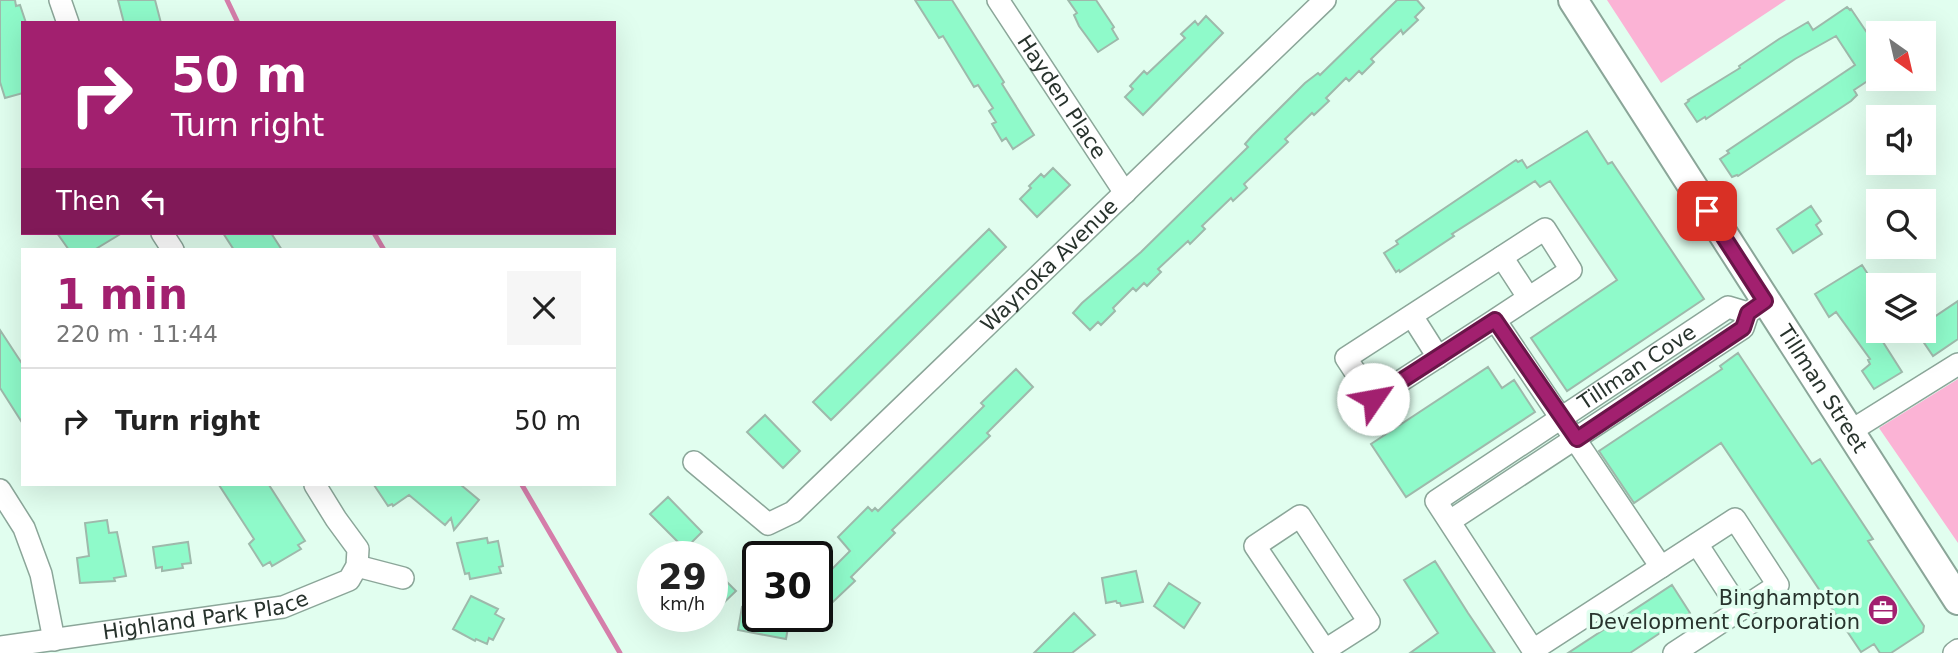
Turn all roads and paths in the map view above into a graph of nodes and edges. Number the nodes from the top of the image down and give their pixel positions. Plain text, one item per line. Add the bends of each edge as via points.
1 (60, 0) edge
2 (998, 0) edge
3 (1325, 0) edge
4 (1573, 0) edge
5 (67, 21) edge
6 (1125, 193) junction
7 (1502, 257) junction
8 (1528, 297) junction
9 (1757, 307) junction
10 (1412, 316) junction
11 (1495, 320) junction
12 (1438, 357) junction
13 (1958, 364) edge
14 (1614, 383) junction
15 (1628, 404) junction
16 (1562, 417) junction
17 (1849, 432) junction
18 (1577, 439) junction
19 (694, 462) dead end
20 (316, 486) edge
21 (0, 490) edge
22 (1450, 521) junction
23 (1697, 544) junction
24 (356, 566) junction
25 (1661, 566) junction
26 (403, 578) dead end
27 (1958, 600) edge
28 (1740, 610) junction
29 (54, 640) junction
30 (0, 647) edge
31 (1530, 651) edge
32 (1326, 652) edge
33 (1674, 653) edge

1 - 5 street
2 - 6 street, Hayden Place
3 - 6 street, Waynoka Avenue
4 - 9 main road, Tillman Street
6 - 19 street, Waynoka Avenue via 793,512 768,524
7 - 8 street
7 - 8 street via 1545,229 1571,270
7 - 10 street
8 - 11 street
9 - 14 street, Tillman Cove via 1728,307
9 - 15 street, Tillman Cove via 1743,328
9 - 17 main road, Tillman Street
10 - 12 street
10 - 12 street via 1346,359 1373,399
11 - 12 street
11 - 16 street
13 - 17 street
14 - 15 street
14 - 16 street, Tillman Cove
15 - 18 street, Tillman Cove
16 - 18 street
16 - 22 street, Tillman Cove via 1436,501
17 - 27 main road, Tillman Street
18 - 22 street, Tillman Cove
18 - 25 street
20 - 24 street via 358,549
21 - 29 street via 24,528 41,574
22 - 31 street
23 - 25 street
23 - 28 street
23 - 28 street via 1735,519 1778,585
24 - 26 street
24 - 29 street, Highland Park Place via 349,580 283,607
25 - 31 street
28 - 33 street
29 - 30 street, Highland Park Place
32 - 32 street via 1369,622 1300,516 1255,546

